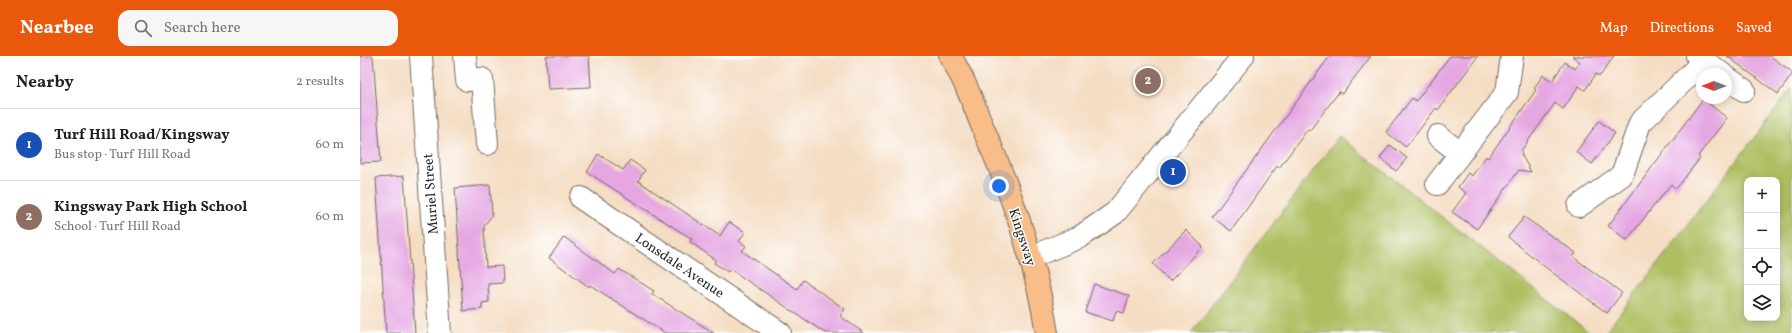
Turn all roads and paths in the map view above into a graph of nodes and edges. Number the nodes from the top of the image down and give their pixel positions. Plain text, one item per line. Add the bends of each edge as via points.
1 (421, 56) edge
2 (465, 56) edge
3 (950, 56) edge
4 (1243, 56) edge
5 (1512, 56) edge
6 (1701, 59) edge
7 (1714, 68) edge
8 (1732, 81) edge
9 (1744, 90) dead end
10 (1438, 136) dead end
11 (487, 144) dead end
12 (1460, 153) junction
13 (1437, 184) dead end
14 (581, 198) dead end
15 (1579, 206) dead end
16 (1031, 256) junction
17 (440, 333) edge
18 (780, 333) edge
19 (1047, 333) edge

1 - 17 street, Muriel Street
2 - 11 street via 467,80 482,78
3 - 16 highway, Kingsway via 960,71 1000,167
4 - 16 street via 1114,213 1080,237
5 - 12 street via 1507,92
6 - 7 street
6 - 15 street via 1640,123 1622,175
8 - 9 street
10 - 12 street
12 - 13 street
14 - 18 street, Lonsdale Avenue
16 - 19 highway, Kingsway

